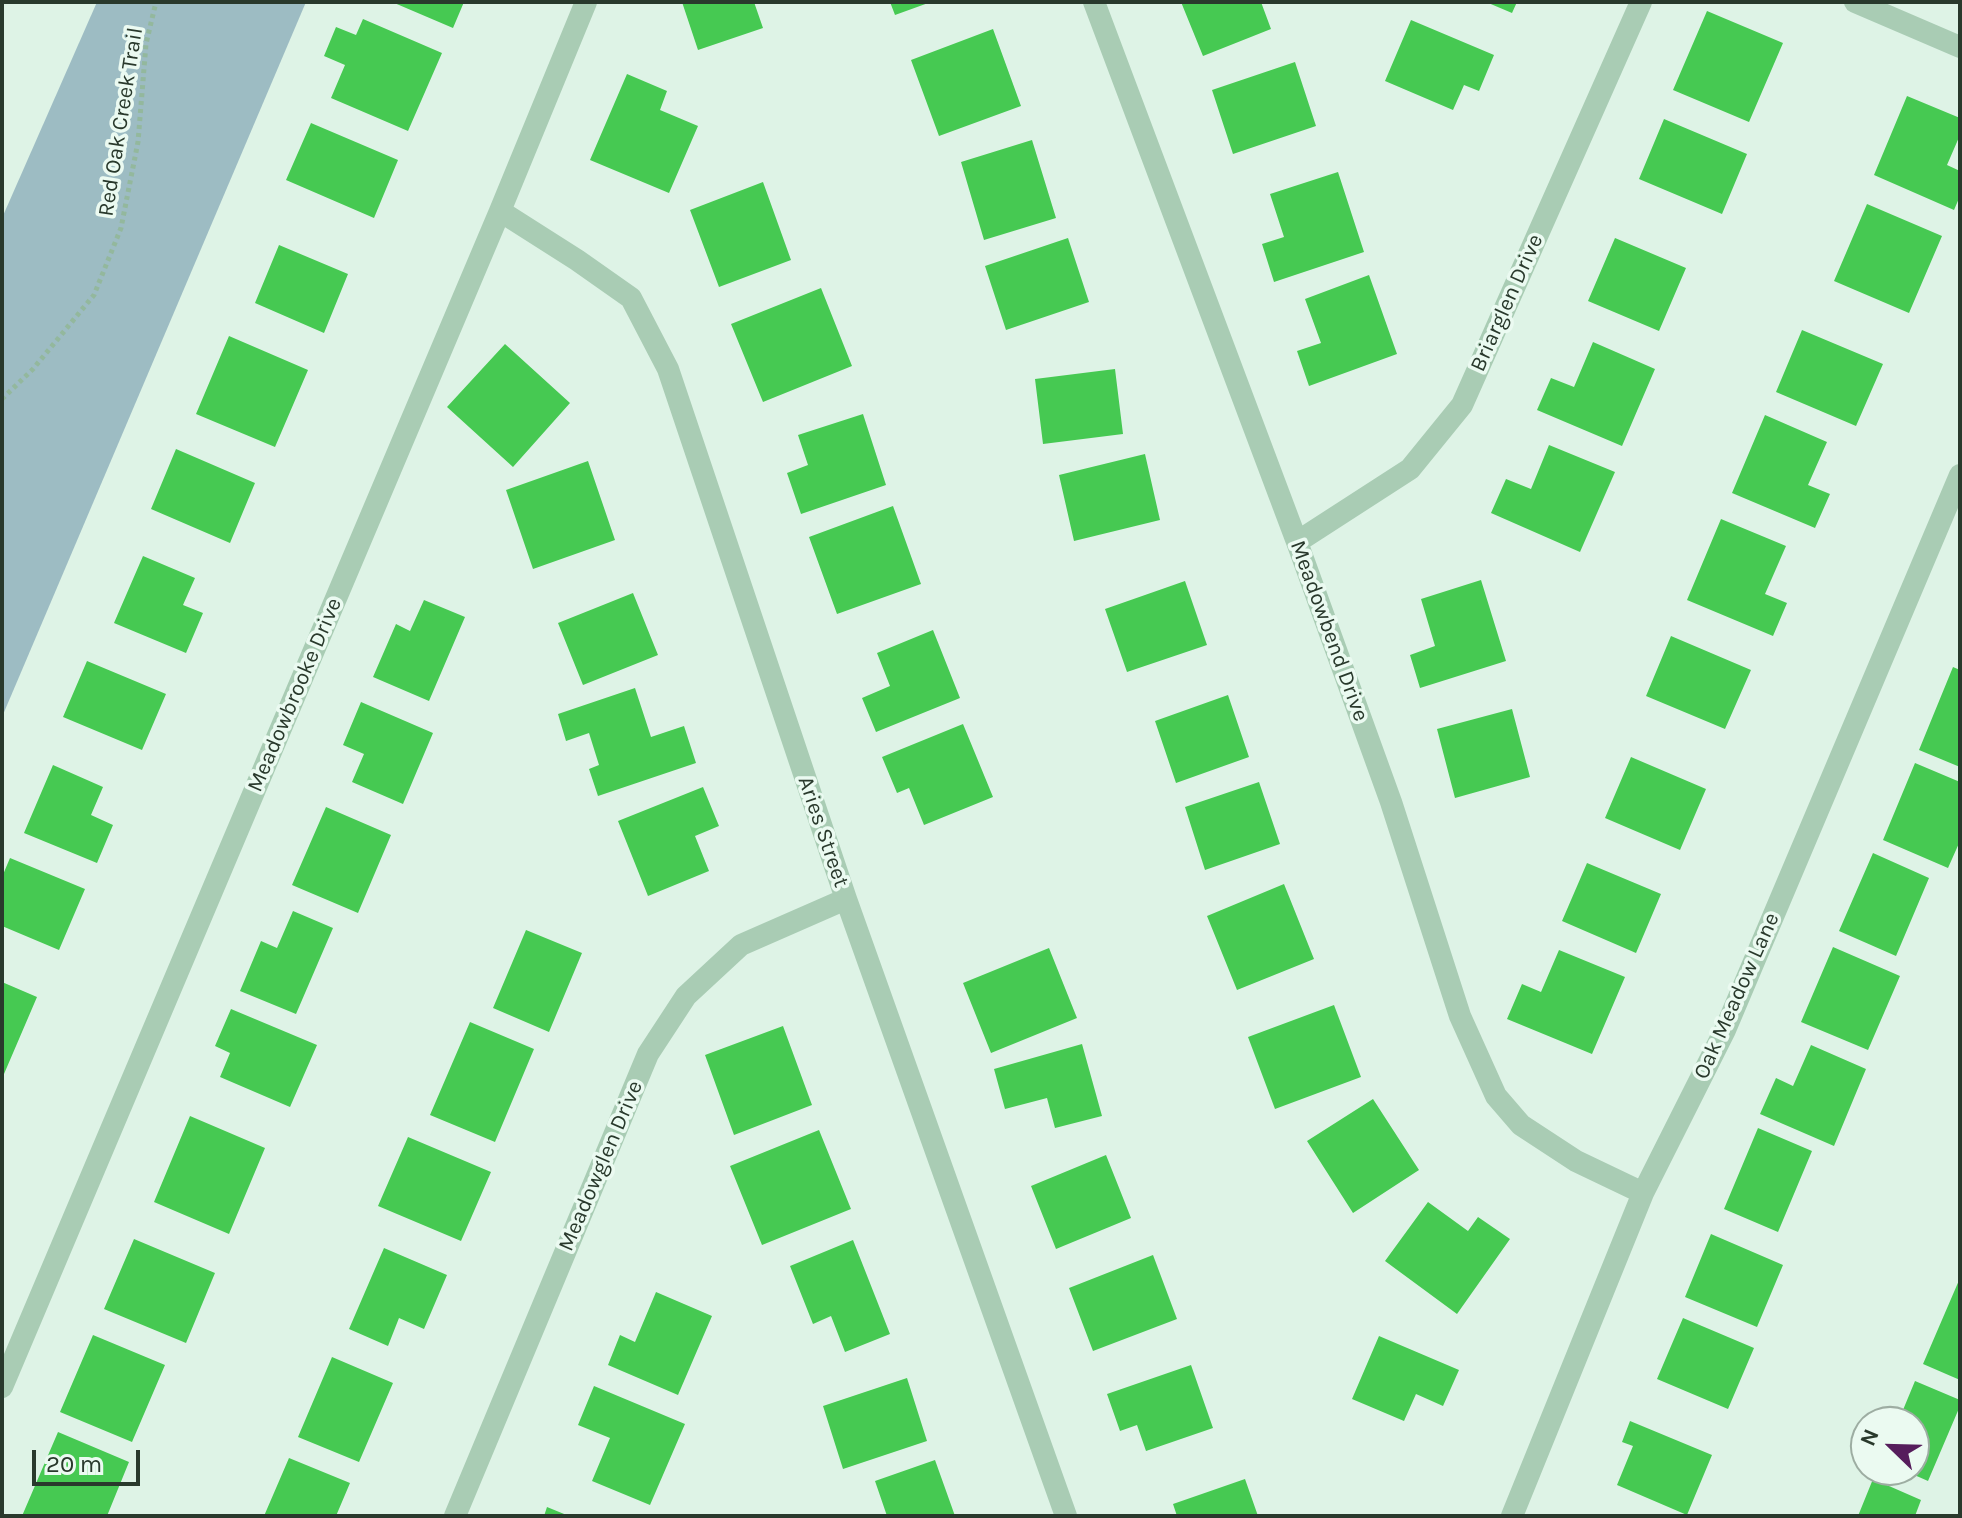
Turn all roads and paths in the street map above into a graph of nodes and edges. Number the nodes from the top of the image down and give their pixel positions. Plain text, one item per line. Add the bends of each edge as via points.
1 (156, 2) edge
2 (586, 2) edge
3 (1094, 2) edge
4 (1641, 2) edge
5 (1855, 2) edge
6 (1960, 47) edge
7 (500, 211) junction
8 (2, 399) edge
9 (1960, 475) edge
10 (1297, 542) junction
11 (846, 899) junction
12 (1643, 1193) junction
13 (2, 1387) edge
14 (455, 1516) edge
15 (1066, 1516) edge
16 (1512, 1516) edge

1 - 8 path, Red Oak Creek Trail via 121,228 94,295
2 - 7 street, Meadowbrooke Drive
3 - 10 street, Meadowbend Drive
4 - 10 street, Briarglen Drive via 1462,405 1410,469
5 - 6 street
7 - 11 street, Aries Street via 631,298 668,369
7 - 13 street, Meadowbrooke Drive
9 - 12 street, Oak Meadow Lane via 1725,1030
10 - 12 street, Meadowbend Drive via 1391,802 1460,1016 1496,1096 1521,1125 1576,1161
11 - 14 street, Meadowglen Drive via 741,945 686,996 648,1054
11 - 15 street, Aries Street
12 - 16 street, Oak Meadow Lane

